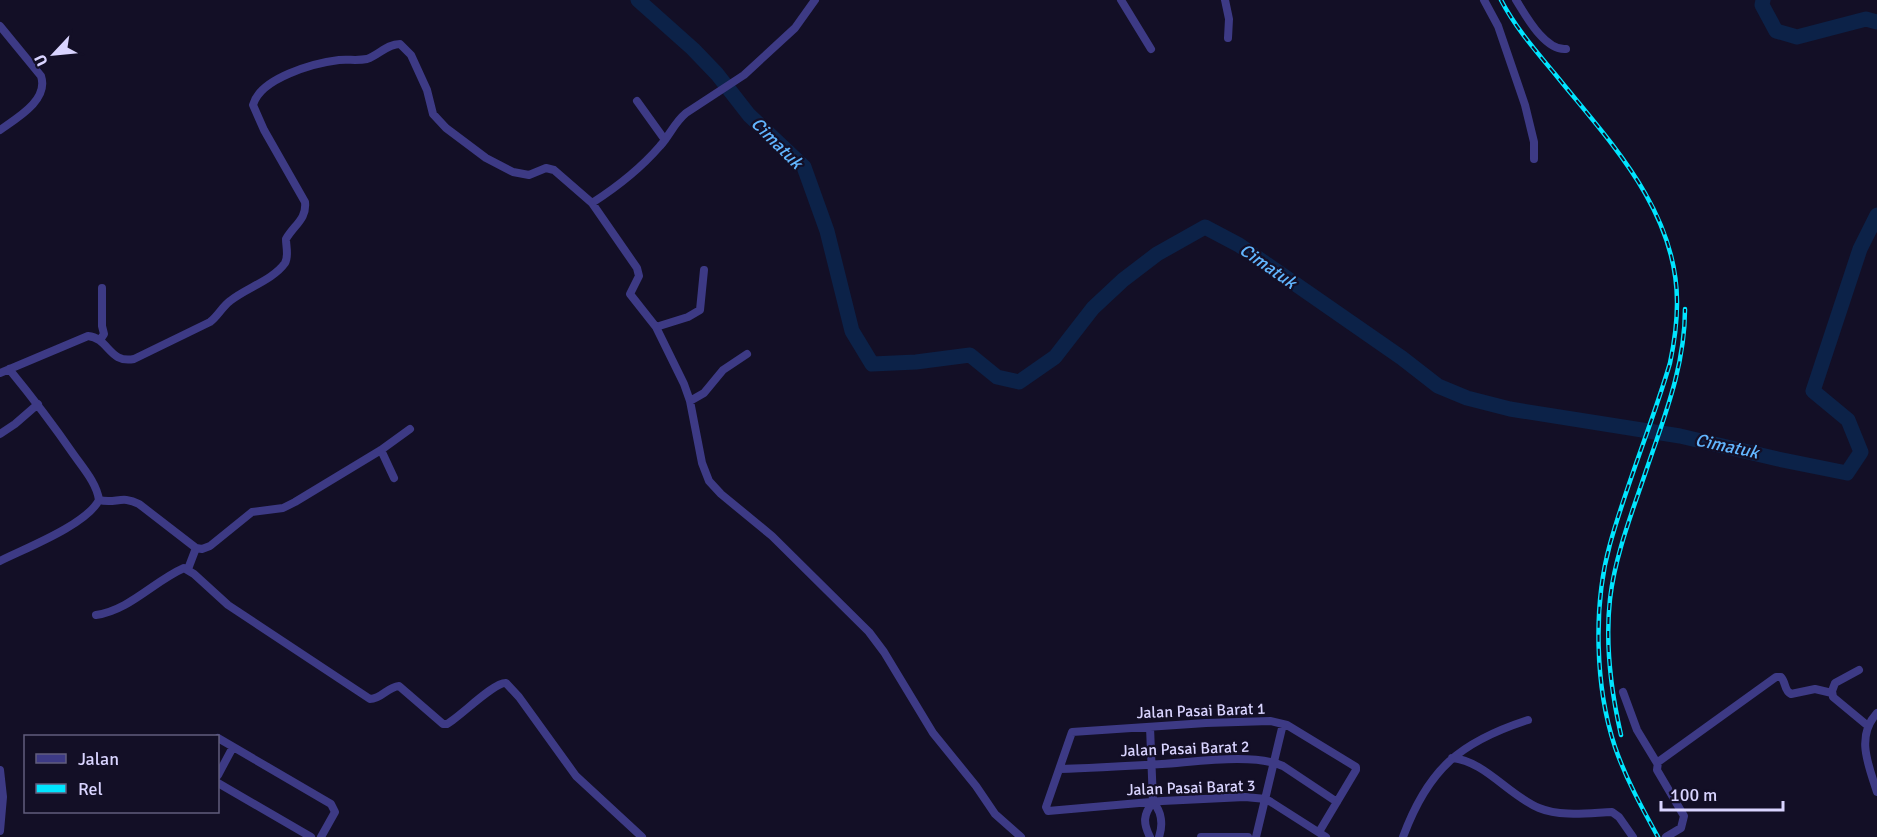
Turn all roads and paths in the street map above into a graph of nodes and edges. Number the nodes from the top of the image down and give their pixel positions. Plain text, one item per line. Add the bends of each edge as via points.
1 (815, 0) edge
2 (1121, 0) edge
3 (1225, 0) edge
4 (1484, 0) edge
5 (1516, 0) edge
6 (0, 26) edge
7 (1228, 38) dead end
8 (1151, 49) dead end
9 (1566, 49) dead end
10 (637, 100) dead end
11 (0, 130) edge
12 (665, 140) junction
13 (1534, 159) dead end
14 (592, 203) junction
15 (704, 270) dead end
16 (102, 288) dead end
17 (656, 327) junction
18 (100, 340) junction
19 (747, 354) dead end
20 (9, 369) junction
21 (0, 373) edge
22 (690, 401) junction
23 (38, 404) junction
24 (410, 429) dead end
25 (0, 434) edge
26 (381, 450) junction
27 (394, 478) dead end
28 (99, 500) junction
29 (196, 548) junction
30 (0, 561) edge
31 (188, 569) junction
32 (96, 615) dead end
33 (1859, 670) dead end
34 (1623, 692) dead end
35 (1832, 693) junction
36 (1877, 713) edge
37 (1528, 720) dead end
38 (1283, 723) junction
39 (1868, 726) junction
40 (1150, 727) junction
41 (219, 739) edge
42 (233, 747) junction
43 (1452, 758) junction
44 (1274, 762) junction
45 (1657, 763) junction
46 (1152, 764) junction
47 (0, 770) edge
48 (1059, 770) junction
49 (219, 773) edge
50 (219, 784) edge
51 (1877, 792) edge
52 (1266, 799) junction
53 (1153, 802) junction
54 (1336, 802) junction
55 (0, 831) edge
56 (1322, 835) edge
57 (311, 837) edge
58 (321, 837) edge
59 (642, 837) edge
60 (1021, 837) edge
61 (1150, 837) edge
62 (1159, 837) edge
63 (1201, 837) edge
64 (1248, 837) edge
65 (1256, 837) edge
66 (1402, 837) edge
67 (1632, 837) edge
68 (1666, 837) edge

1 - 12 street via 795,28 744,75 678,119
2 - 8 street
3 - 7 street
4 - 13 street via 1498,26 1525,105
5 - 9 street via 1547,43
6 - 11 street via 42,76 43,83 34,103
10 - 12 street
12 - 14 street via 626,178
14 - 17 street via 637,268 639,276 630,294
14 - 18 street via 554,170 548,168 529,176 513,172 486,158 446,128 433,114 411,55 400,44 364,59 316,64 267,87 253,105 305,202 303,218 286,239 287,260 228,302 210,322 134,359 121,360
15 - 17 street via 700,310
16 - 18 street via 104,334
17 - 22 street
18 - 20 street via 88,336
19 - 22 street
20 - 21 street
20 - 23 street
22 - 60 street via 709,481 772,536 869,632 933,733 995,814
23 - 25 street
23 - 28 street via 92,481
24 - 26 street
26 - 27 street
26 - 29 street via 283,508 252,512 210,546
28 - 29 street via 127,499 140,504
28 - 30 street via 91,511 67,527
29 - 31 street
31 - 32 street via 170,575 113,610
31 - 59 street via 228,604 370,699 399,686 447,724 492,688 501,683 509,685 576,776
33 - 35 street via 1836,682
34 - 45 street via 1637,730
35 - 39 street via 1833,698
35 - 45 street via 1815,689 1791,694 1784,680 1776,677
36 - 39 street
37 - 43 street via 1487,735
38 - 40 street, Jalan Pasai Barat 1
38 - 44 street
38 - 54 street, Jalan Pasai Barat 1 via 1356,767
39 - 51 street via 1864,740 1866,756
40 - 46 street
40 - 48 street, Jalan Pasai Barat 1 via 1072,732
41 - 42 street
42 - 49 street
42 - 58 street via 334,808
43 - 66 street via 1433,779
43 - 67 street via 1464,759 1516,797 1539,808 1557,814 1612,812
44 - 46 street, Jalan Pasai Barat 2
44 - 52 street
44 - 54 street, Jalan Pasai Barat 2
45 - 68 street via 1657,770 1684,816 1681,828
46 - 48 street, Jalan Pasai Barat 2
46 - 53 street
47 - 55 street
48 - 53 street, Jalan Pasai Barat 3 via 1047,810
50 - 57 street
52 - 53 street, Jalan Pasai Barat 3
52 - 56 street, Jalan Pasai Barat 3
52 - 65 street
53 - 61 street via 1144,819
53 - 62 street via 1162,824
54 - 56 street
63 - 64 street

